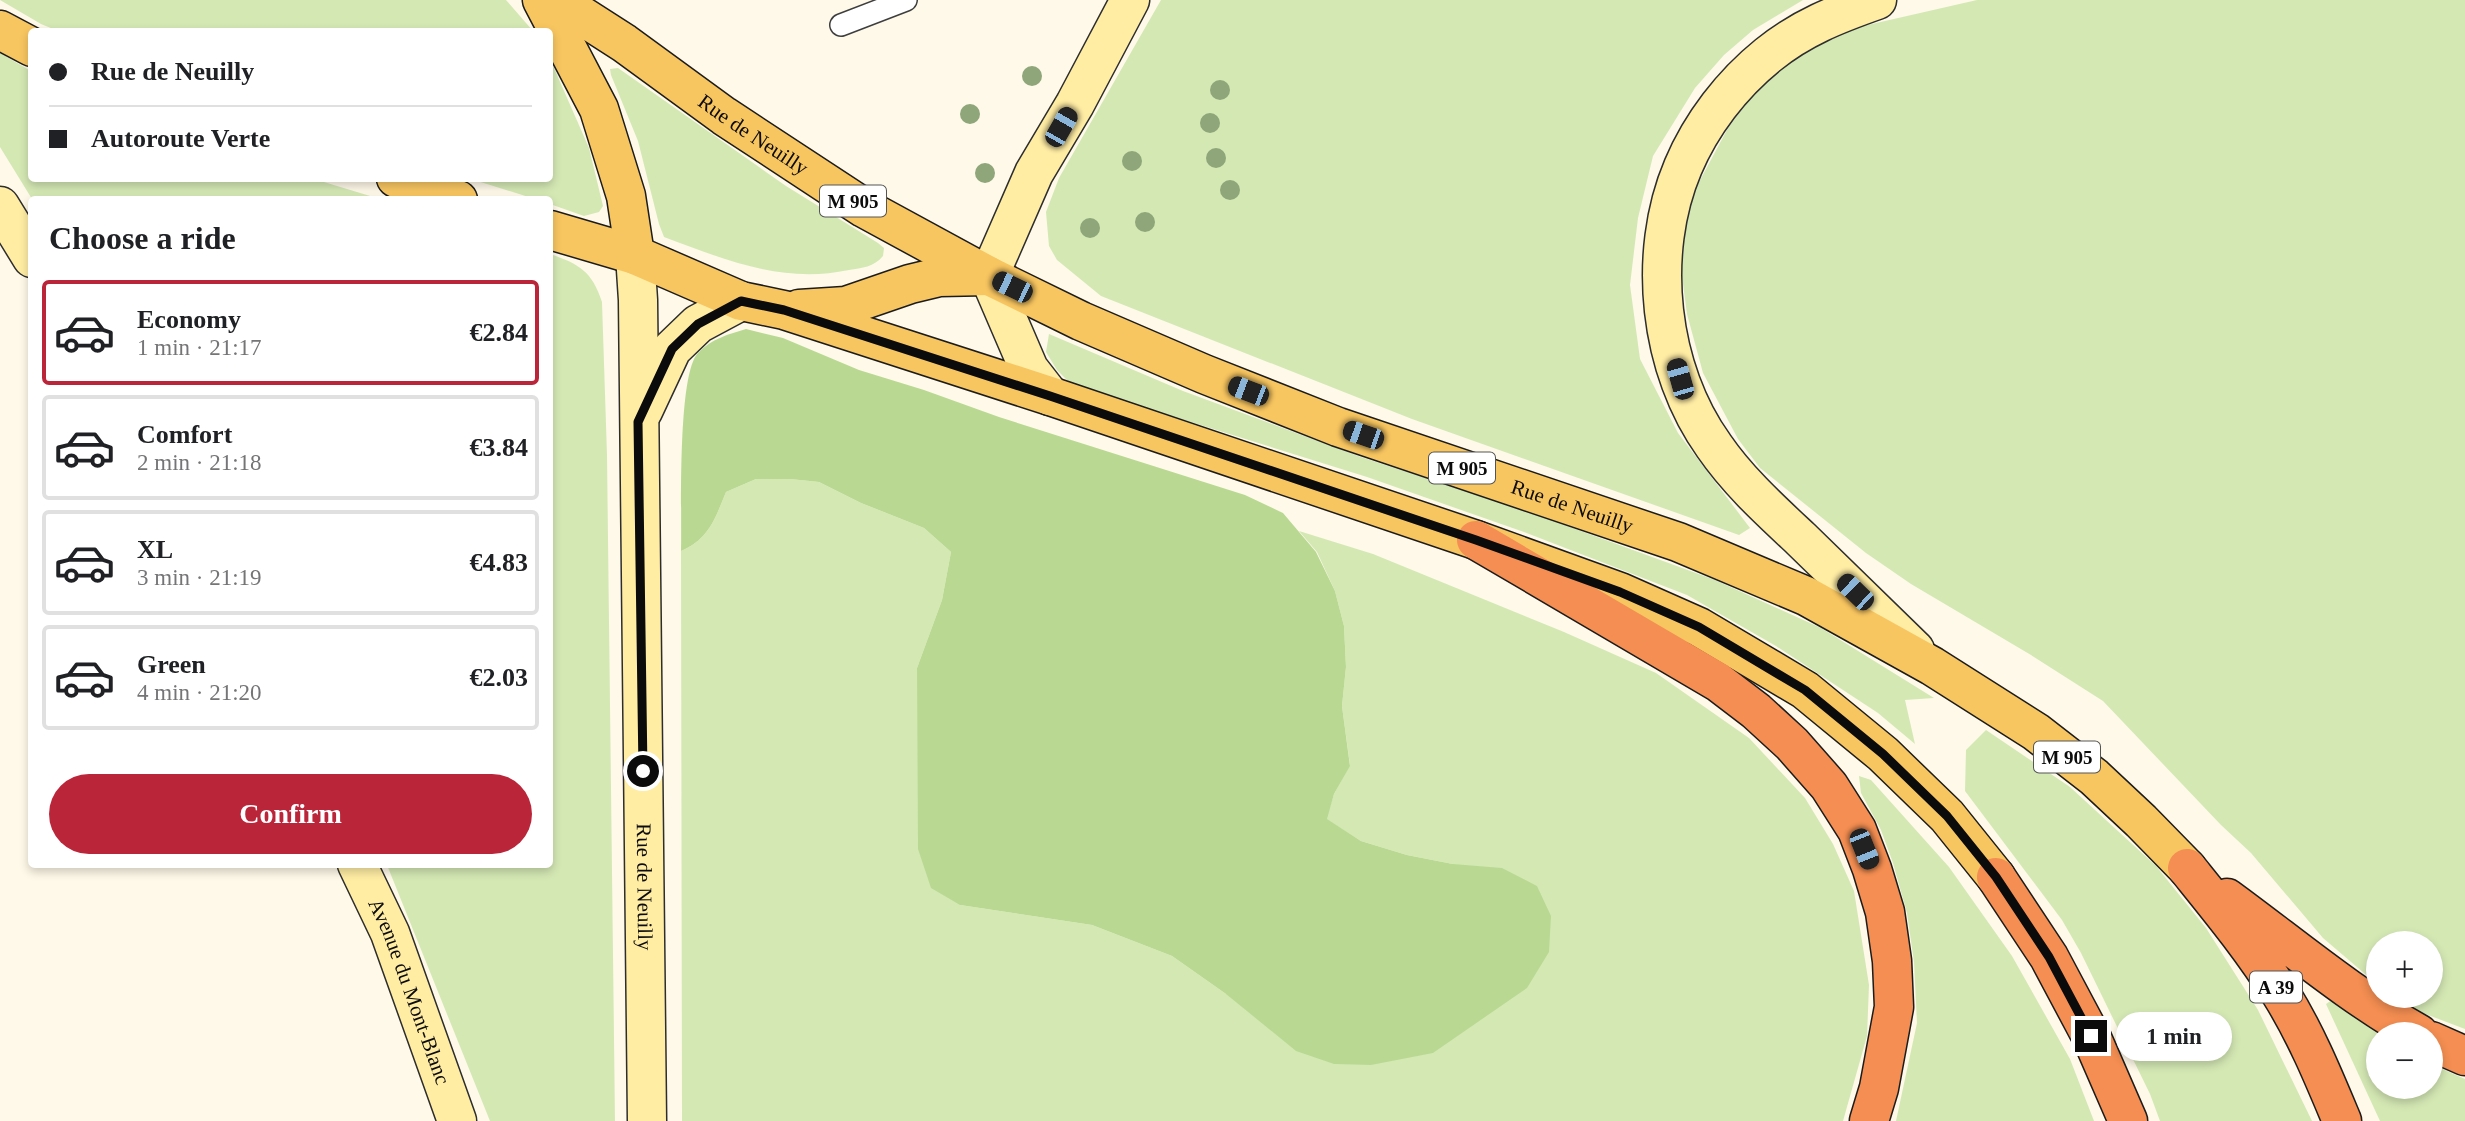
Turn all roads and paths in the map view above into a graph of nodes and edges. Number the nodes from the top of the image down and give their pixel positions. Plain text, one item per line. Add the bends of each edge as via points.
1 (542, 0) edge
2 (558, 0) edge
3 (906, 0) edge
4 (1130, 0) edge
5 (1877, 0) edge
6 (841, 25) dead end
7 (0, 30) edge
8 (28, 45) edge
9 (407, 182) edge
10 (447, 196) edge
11 (0, 206) edge
12 (553, 231) edge
13 (28, 252) edge
14 (635, 255) junction
15 (989, 276) junction
16 (741, 301) junction
17 (784, 310) junction
18 (1050, 396) junction
19 (638, 422) junction
20 (1476, 540) junction
21 (1932, 666) junction
22 (359, 868) edge
23 (2187, 868) junction
24 (1996, 877) joint
25 (2400, 1022) edge
26 (2443, 1046) edge
27 (2465, 1056) edge
28 (457, 1121) edge
29 (646, 1121) edge
30 (1869, 1121) edge
31 (2128, 1121) edge
32 (2342, 1121) edge

1 - 14 main road, Rue de Neuilly via 599,110 626,195
2 - 15 main road, Rue de Neuilly / M 905 via 864,208
3 - 6 lane
4 - 15 main road via 1034,173
5 - 21 main road via 1828,17 1793,37 1743,77 1716,110 1695,142 1671,202 1663,301 1680,379 1713,446 1750,489
7 - 8 main road
9 - 10 main road
11 - 13 main road
12 - 14 main road
14 - 16 main road
14 - 19 main road, Rue de Neuilly
15 - 17 main road via 939,278 846,306
15 - 18 main road via 1029,369
15 - 21 main road, Rue de Neuilly / M 905 via 1081,321 1314,417 1678,542 1806,596
16 - 17 main road
16 - 19 main road via 698,324 672,349
17 - 18 main road
18 - 20 main road
19 - 29 main road, Rue de Neuilly
20 - 24 main road via 1620,592 1699,627 1805,690 1883,754 1947,816
20 - 30 highway via 1718,682 1792,744 1829,786 1857,830 1872,869 1885,912 1892,961 1894,1007
21 - 23 main road, Rue de Neuilly / M 905 via 2036,732 2094,777
22 - 28 main road, Avenue du Mont-Blanc via 390,933
23 - 25 highway via 2356,995
23 - 32 highway, A 39 via 2238,930 2282,996 2319,1064
24 - 31 highway via 2049,957 2091,1036
26 - 27 highway

